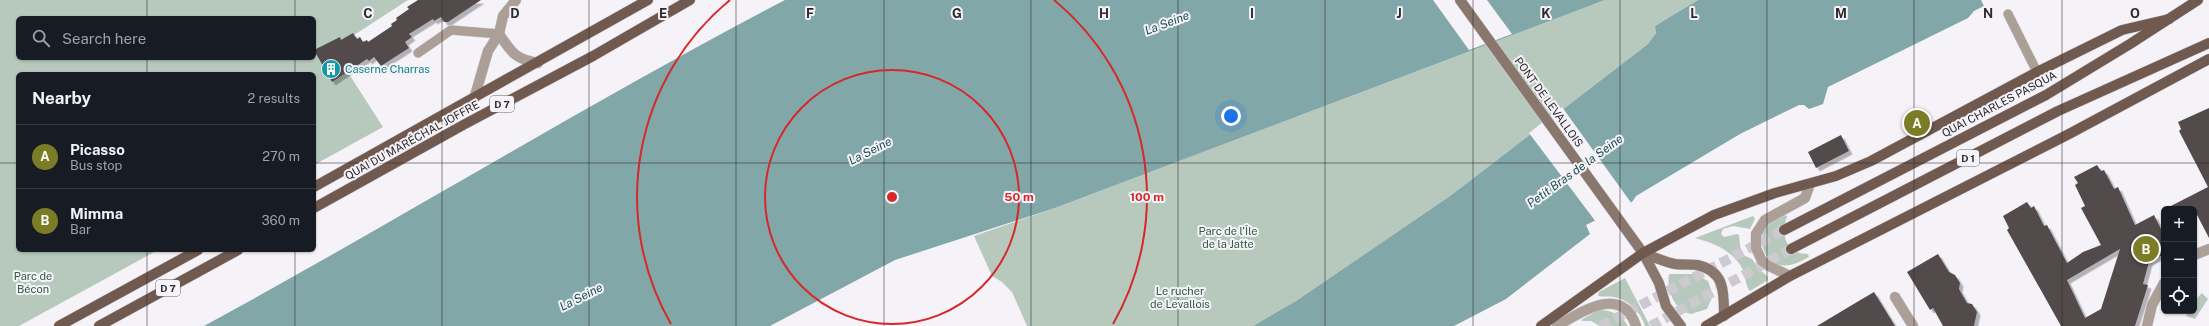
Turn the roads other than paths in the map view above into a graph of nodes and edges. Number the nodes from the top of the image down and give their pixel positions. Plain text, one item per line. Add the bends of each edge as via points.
1 (516, 0) edge
2 (648, 0) edge
3 (690, 0) edge
4 (1460, 0) edge
5 (2198, 0) edge
6 (2008, 14) dead end
7 (2168, 19) junction
8 (499, 34) junction
9 (2209, 43) edge
10 (418, 53) dead end
11 (2209, 60) edge
12 (538, 63) junction
13 (2037, 72) junction
14 (474, 99) junction
15 (1810, 184) junction
16 (316, 185) edge
17 (316, 207) edge
18 (1784, 230) tunnel mouth
19 (2209, 249) edge
20 (1791, 250) tunnel mouth
21 (194, 252) edge
22 (234, 252) edge
23 (1643, 253) junction
24 (2197, 254) edge
25 (1790, 276) junction
26 (2161, 288) edge
27 (1895, 297) dead end
28 (1724, 316) junction
29 (59, 326) edge
30 (99, 326) edge
31 (1541, 326) edge
32 (1557, 326) edge
33 (1636, 326) edge
34 (1681, 326) edge
35 (1706, 326) edge
36 (1913, 326) edge
37 (2147, 326) edge

1 - 8 street via 503,16
2 - 12 main road, QUAI DU MARÉCHAL JOFFRE / D 7
3 - 17 main road, QUAI DU MARÉCHAL JOFFRE / D 7 via 593,56
4 - 23 main road, PONT DE LEVALLOIS
5 - 7 main road, QUAI CHARLES PASQUA / D 1
6 - 13 lane
7 - 13 main road via 2122,30
7 - 18 main road, QUAI CHARLES PASQUA / D 1 via 2046,95
8 - 10 lane via 451,30
8 - 12 street via 513,54 524,61
8 - 14 street via 488,51
9 - 20 main road, D 1 via 2058,111
11 - 25 main road
12 - 14 main road, QUAI DU MARÉCHAL JOFFRE / D 7
13 - 15 main road via 1871,161
14 - 16 main road, QUAI DU MARÉCHAL JOFFRE / D 7
15 - 23 main road via 1775,193 1714,215
15 - 25 street via 1805,198 1765,220 1756,234 1756,248 1762,260
19 - 24 street
21 - 29 main road, D 7
22 - 30 main road, D 7
23 - 28 main road via 1675,264 1697,265 1711,272 1721,281 1724,290
23 - 31 main road
23 - 34 main road, PONT DE LEVALLOIS via 1659,283 1666,306
25 - 28 main road
26 - 37 street via 2152,305
27 - 36 street
28 - 35 main road
32 - 33 street via 1590,307 1605,304 1624,309 1630,314

